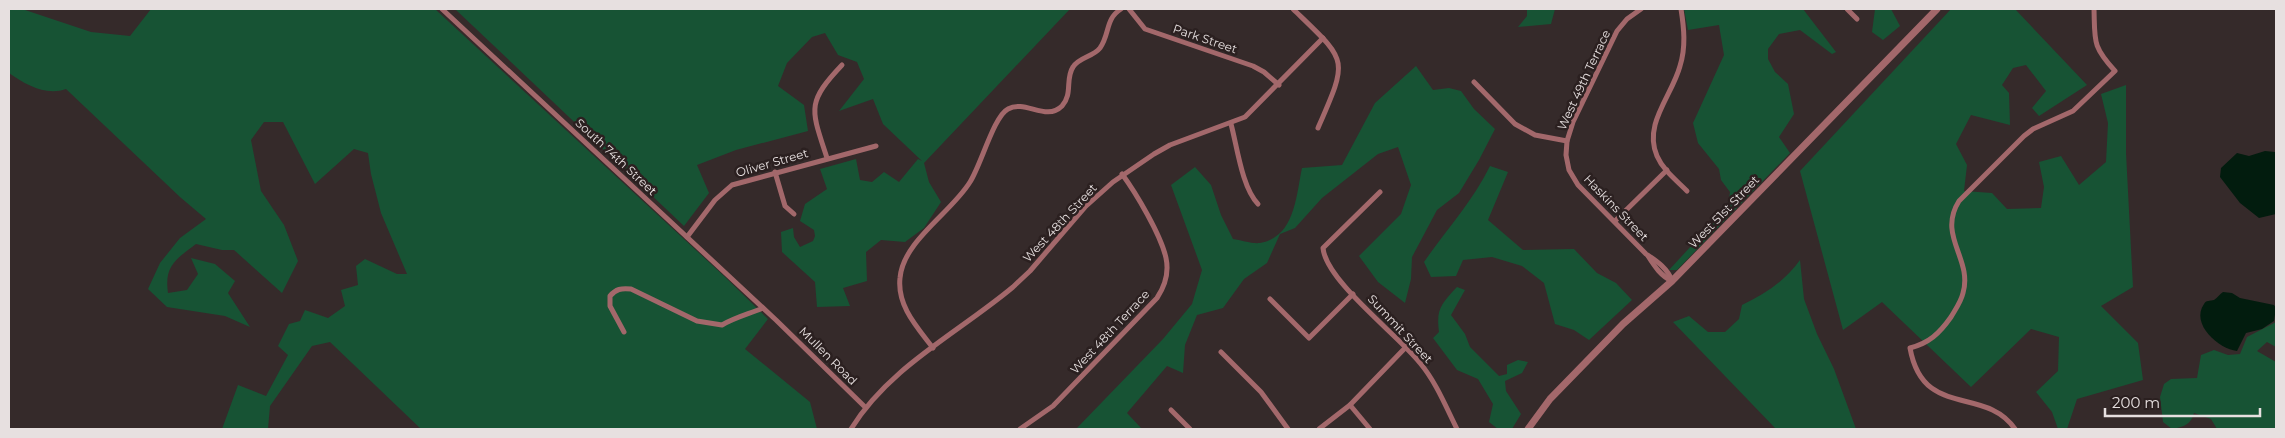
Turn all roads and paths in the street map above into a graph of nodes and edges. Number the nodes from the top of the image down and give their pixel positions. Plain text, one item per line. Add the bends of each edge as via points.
1 (442, 9) edge
2 (1121, 9) edge
3 (1129, 9) edge
4 (1294, 9) edge
5 (1642, 9) edge
6 (1681, 9) edge
7 (1847, 9) edge
8 (1937, 9) edge
9 (2094, 9) edge
10 (1857, 19) dead end
11 (1324, 38) junction
12 (842, 65) dead end
13 (1474, 82) dead end
14 (1279, 85) junction
15 (1231, 124) junction
16 (1318, 128) dead end
17 (1567, 141) junction
18 (876, 146) dead end
19 (827, 158) junction
20 (1667, 170) junction
21 (774, 172) junction
22 (1122, 174) junction
23 (1687, 191) dead end
24 (1380, 192) dead end
25 (1258, 204) dead end
26 (794, 214) dead end
27 (1614, 221) junction
28 (687, 237) junction
29 (1672, 281) junction
30 (1353, 294) junction
31 (1270, 299) dead end
32 (763, 308) junction
33 (776, 320) joint
34 (624, 332) dead end
35 (1406, 347) junction
36 (933, 348) junction
37 (1221, 352) dead end
38 (1350, 405) junction
39 (865, 407) junction
40 (1171, 410) dead end
41 (851, 429) edge
42 (1020, 429) edge
43 (1190, 429) edge
44 (1288, 429) edge
45 (1319, 429) edge
46 (1370, 429) edge
47 (1458, 429) edge
48 (1528, 429) edge
49 (2015, 429) edge

1 - 28 street, South 74th Street
2 - 36 street via 1109,20 1100,48 1072,68 1069,95 1062,105 1046,112 1014,106 999,116 971,182 907,254 899,281 903,303
3 - 14 street, Park Street via 1145,29 1254,66
4 - 11 street
5 - 17 street, West 49th Terrace via 1617,31
6 - 20 street via 1685,35 1683,56 1656,118 1652,136 1656,155
7 - 10 street
8 - 29 street, West 51st Street
9 - 49 street via 2097,50 2115,71 2072,111 2024,136 1959,202 1950,223 1964,274 1963,293 1938,335 1929,342 1910,348 1916,372 1934,390 1950,398 1990,408
11 - 14 street, West 48th Street
11 - 16 street via 1337,54 1339,75
12 - 19 street via 820,89 814,106
13 - 17 street via 1515,124 1535,135
14 - 15 street, West 48th Street via 1254,110
15 - 22 street, West 48th Street via 1170,145
15 - 25 street via 1250,194
17 - 27 street, Haskins Street via 1566,155 1571,174
18 - 19 street, Oliver Street
19 - 21 street, Oliver Street
20 - 23 street
20 - 27 street
21 - 26 street via 785,206
21 - 28 street, Oliver Street via 723,191
22 - 36 street, West 48th Street via 1085,207 1013,287
22 - 42 street, West 48th Terrace via 1139,199 1162,247 1167,267 1164,285 1157,298 1054,406
24 - 30 street, Summit Street via 1323,248 1323,255 1334,274
27 - 29 street, Haskins Street via 1656,269
28 - 32 street, South 74th Street
29 - 48 street, West 51st Street via 1623,324 1550,399
30 - 31 street via 1309,338
30 - 35 street, Summit Street
32 - 33 street, South 74th Street
32 - 34 street via 734,318 722,326 697,321 622,288 610,296 610,306
33 - 39 street, Mullen Road
35 - 38 street
35 - 47 street, Summit Street via 1425,370
36 - 39 street, West 48th Street via 884,386
37 - 44 street via 1261,392
38 - 45 street
38 - 46 street
39 - 41 street, West 48th Street
40 - 43 street

